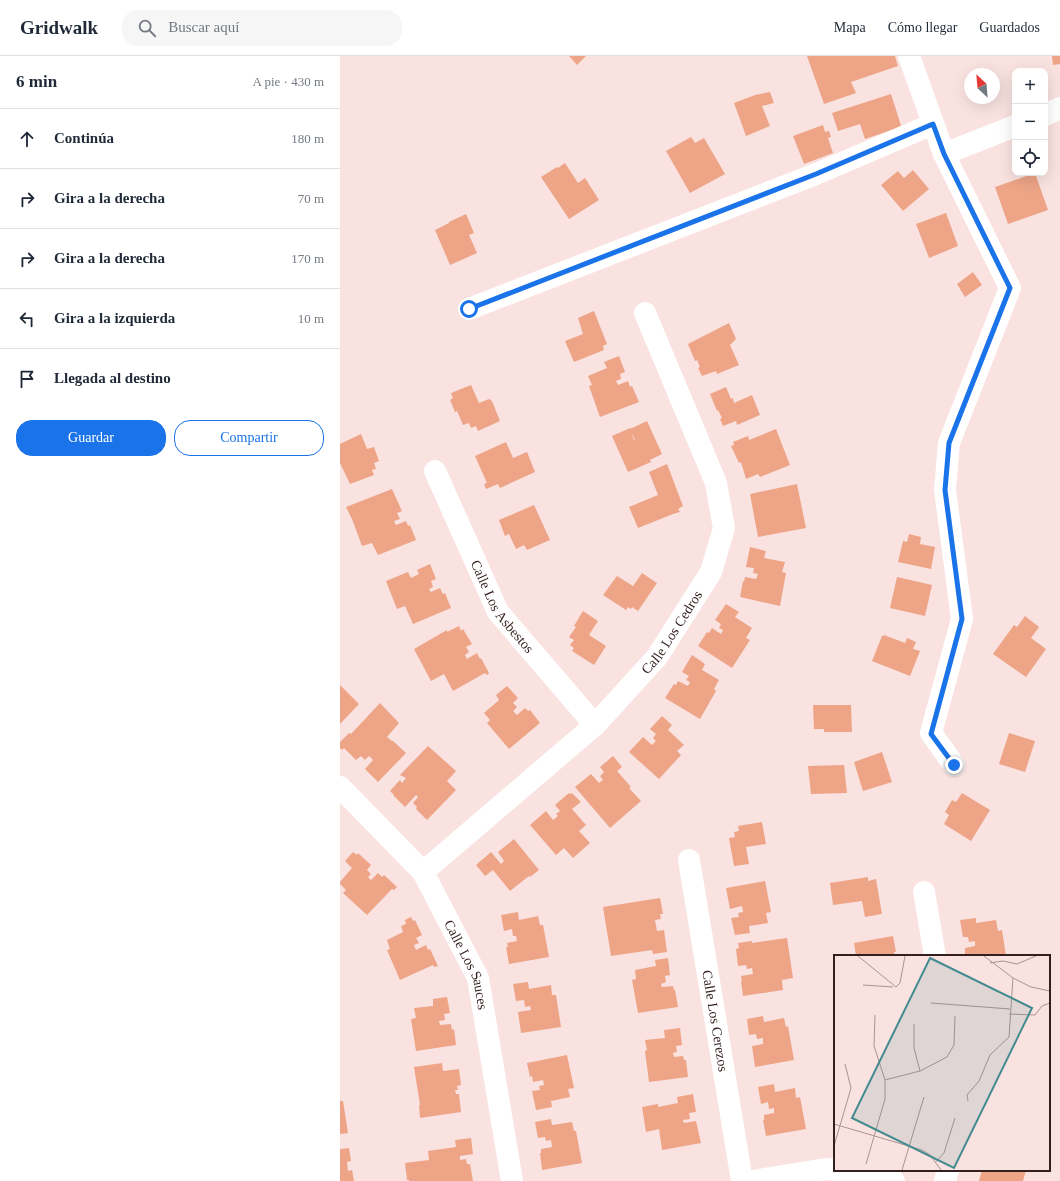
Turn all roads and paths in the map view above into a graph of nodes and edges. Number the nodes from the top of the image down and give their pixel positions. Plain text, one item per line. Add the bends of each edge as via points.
1 (909, 56) edge
2 (1060, 108) edge
3 (1048, 114) edge
4 (933, 124) junction
5 (1012, 127) edge
6 (944, 154) junction
7 (469, 309) dead end
8 (645, 314) dead end
9 (435, 471) dead end
10 (595, 725) junction
11 (954, 765) dead end
12 (340, 787) edge
13 (689, 860) dead end
14 (423, 872) junction
15 (924, 892) dead end
16 (935, 955) edge
17 (834, 1170) edge
18 (844, 1171) edge
19 (948, 1171) edge
20 (512, 1181) edge
21 (742, 1181) edge
22 (753, 1181) edge
23 (894, 1181) edge
24 (946, 1181) edge

1 - 4 street
2 - 3 street
4 - 6 street
4 - 7 street via 816,174
5 - 6 street
6 - 11 street via 1010,288 949,443 945,490 962,619 931,734
8 - 10 street, Calle Los Cedros via 716,483 724,528 711,572 657,657
9 - 10 street, Calle Los Asbestos via 498,612
10 - 14 street, Calle Los Cedros
12 - 14 street, Calle Los Sauces
13 - 21 street, Calle Los Cerezos
14 - 20 street, Calle Los Sauces via 478,978
15 - 16 street
17 - 22 street
18 - 23 street via 885,1176
19 - 24 street

